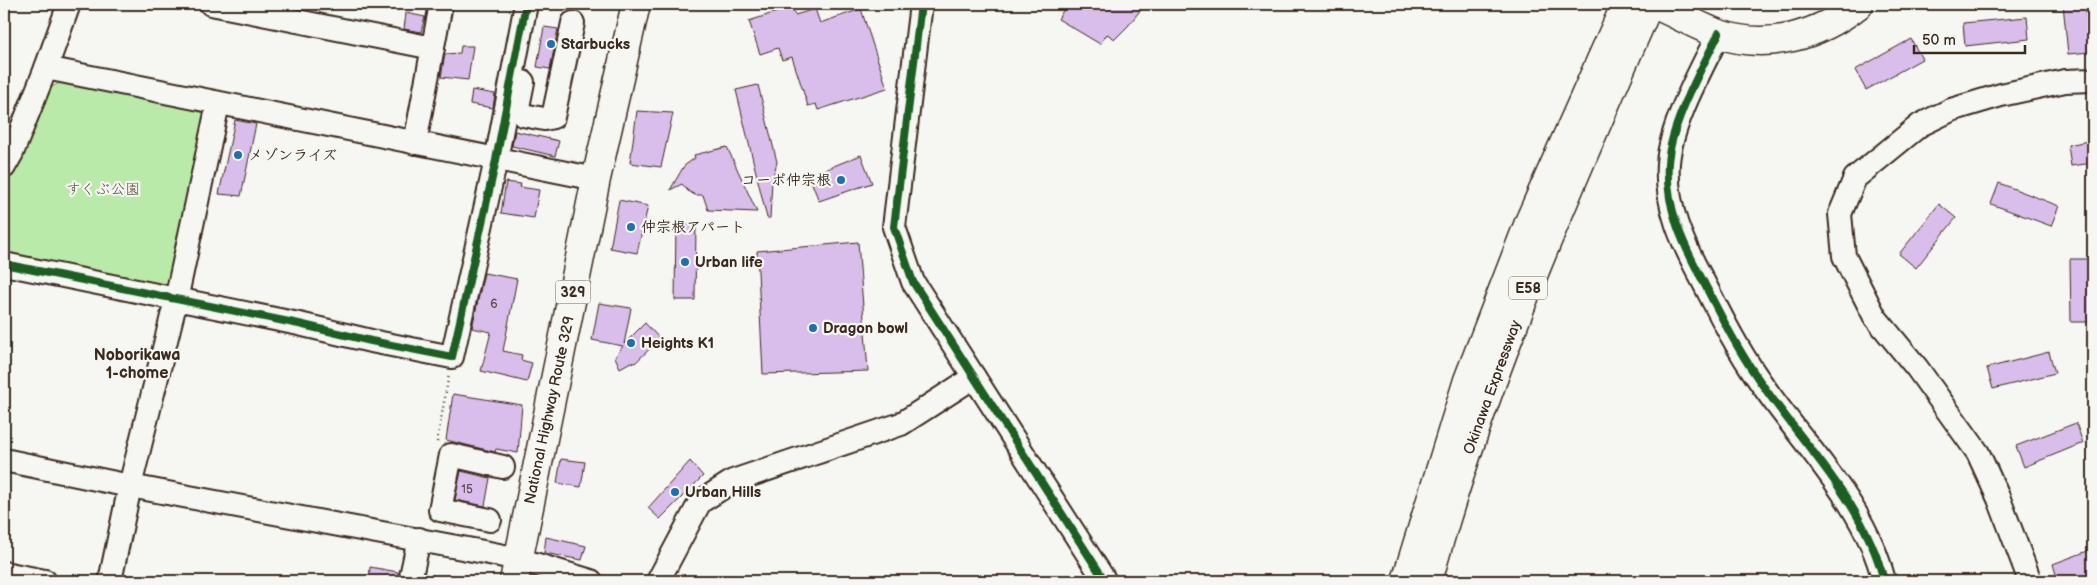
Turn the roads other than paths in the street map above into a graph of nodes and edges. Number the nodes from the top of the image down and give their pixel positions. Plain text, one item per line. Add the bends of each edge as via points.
1 (69, 4) edge
2 (211, 4) edge
3 (441, 4) edge
4 (636, 4) edge
5 (922, 4) edge
6 (1626, 4) edge
7 (1859, 4) edge
8 (1658, 7) edge
9 (530, 8) edge
10 (574, 23) dead end
11 (1719, 34) junction
12 (433, 48) junction
13 (46, 68) junction
14 (2093, 80) edge
15 (218, 104) junction
16 (416, 143) junction
17 (6, 156) edge
18 (496, 160) junction
19 (596, 179) junction
20 (4, 264) edge
21 (176, 300) junction
22 (974, 377) junction
23 (4, 460) edge
24 (503, 467) dead end
25 (130, 486) junction
26 (490, 520) dead end
27 (419, 539) junction
28 (516, 570) edge
29 (4, 573) edge
30 (45, 581) edge
31 (110, 581) edge
32 (410, 581) edge
33 (591, 581) edge
34 (658, 581) edge
35 (1105, 581) edge
36 (1406, 581) edge
37 (1428, 581) edge
38 (1884, 581) edge
39 (2030, 581) edge

1 - 13 street
2 - 12 street
3 - 12 street
4 - 19 main road, National Highway Route 329 / 329
5 - 22 street via 894,228 913,282
6 - 36 main road, Okinawa Expressway / E58 via 1530,220 1468,380
7 - 11 main road via 1836,20 1796,37 1763,40
8 - 11 main road
8 - 37 main road, Okinawa Expressway / E58 via 1552,224 1488,390
9 - 10 street via 518,107 523,115 544,119 553,117
9 - 18 street
11 - 38 street via 1672,142 1668,163 1673,215 1692,261 1756,376 1833,479 1864,528 1876,552
12 - 16 street
13 - 15 street
13 - 17 street
14 - 39 street via 2065,81 2001,95 1951,110 1920,125 1856,178 1840,214 1844,256 1875,317 1917,368 1978,454
15 - 16 street
15 - 21 street
16 - 18 street
18 - 19 street
18 - 21 street via 452,357
19 - 28 main road, National Highway Route 329 / 329
20 - 21 street
21 - 25 street
22 - 34 street via 901,424 733,481 700,502
22 - 35 street
23 - 25 street
24 - 26 street via 451,455 440,510
25 - 27 street
25 - 31 street
27 - 28 street
27 - 32 street
28 - 33 street
29 - 30 street

